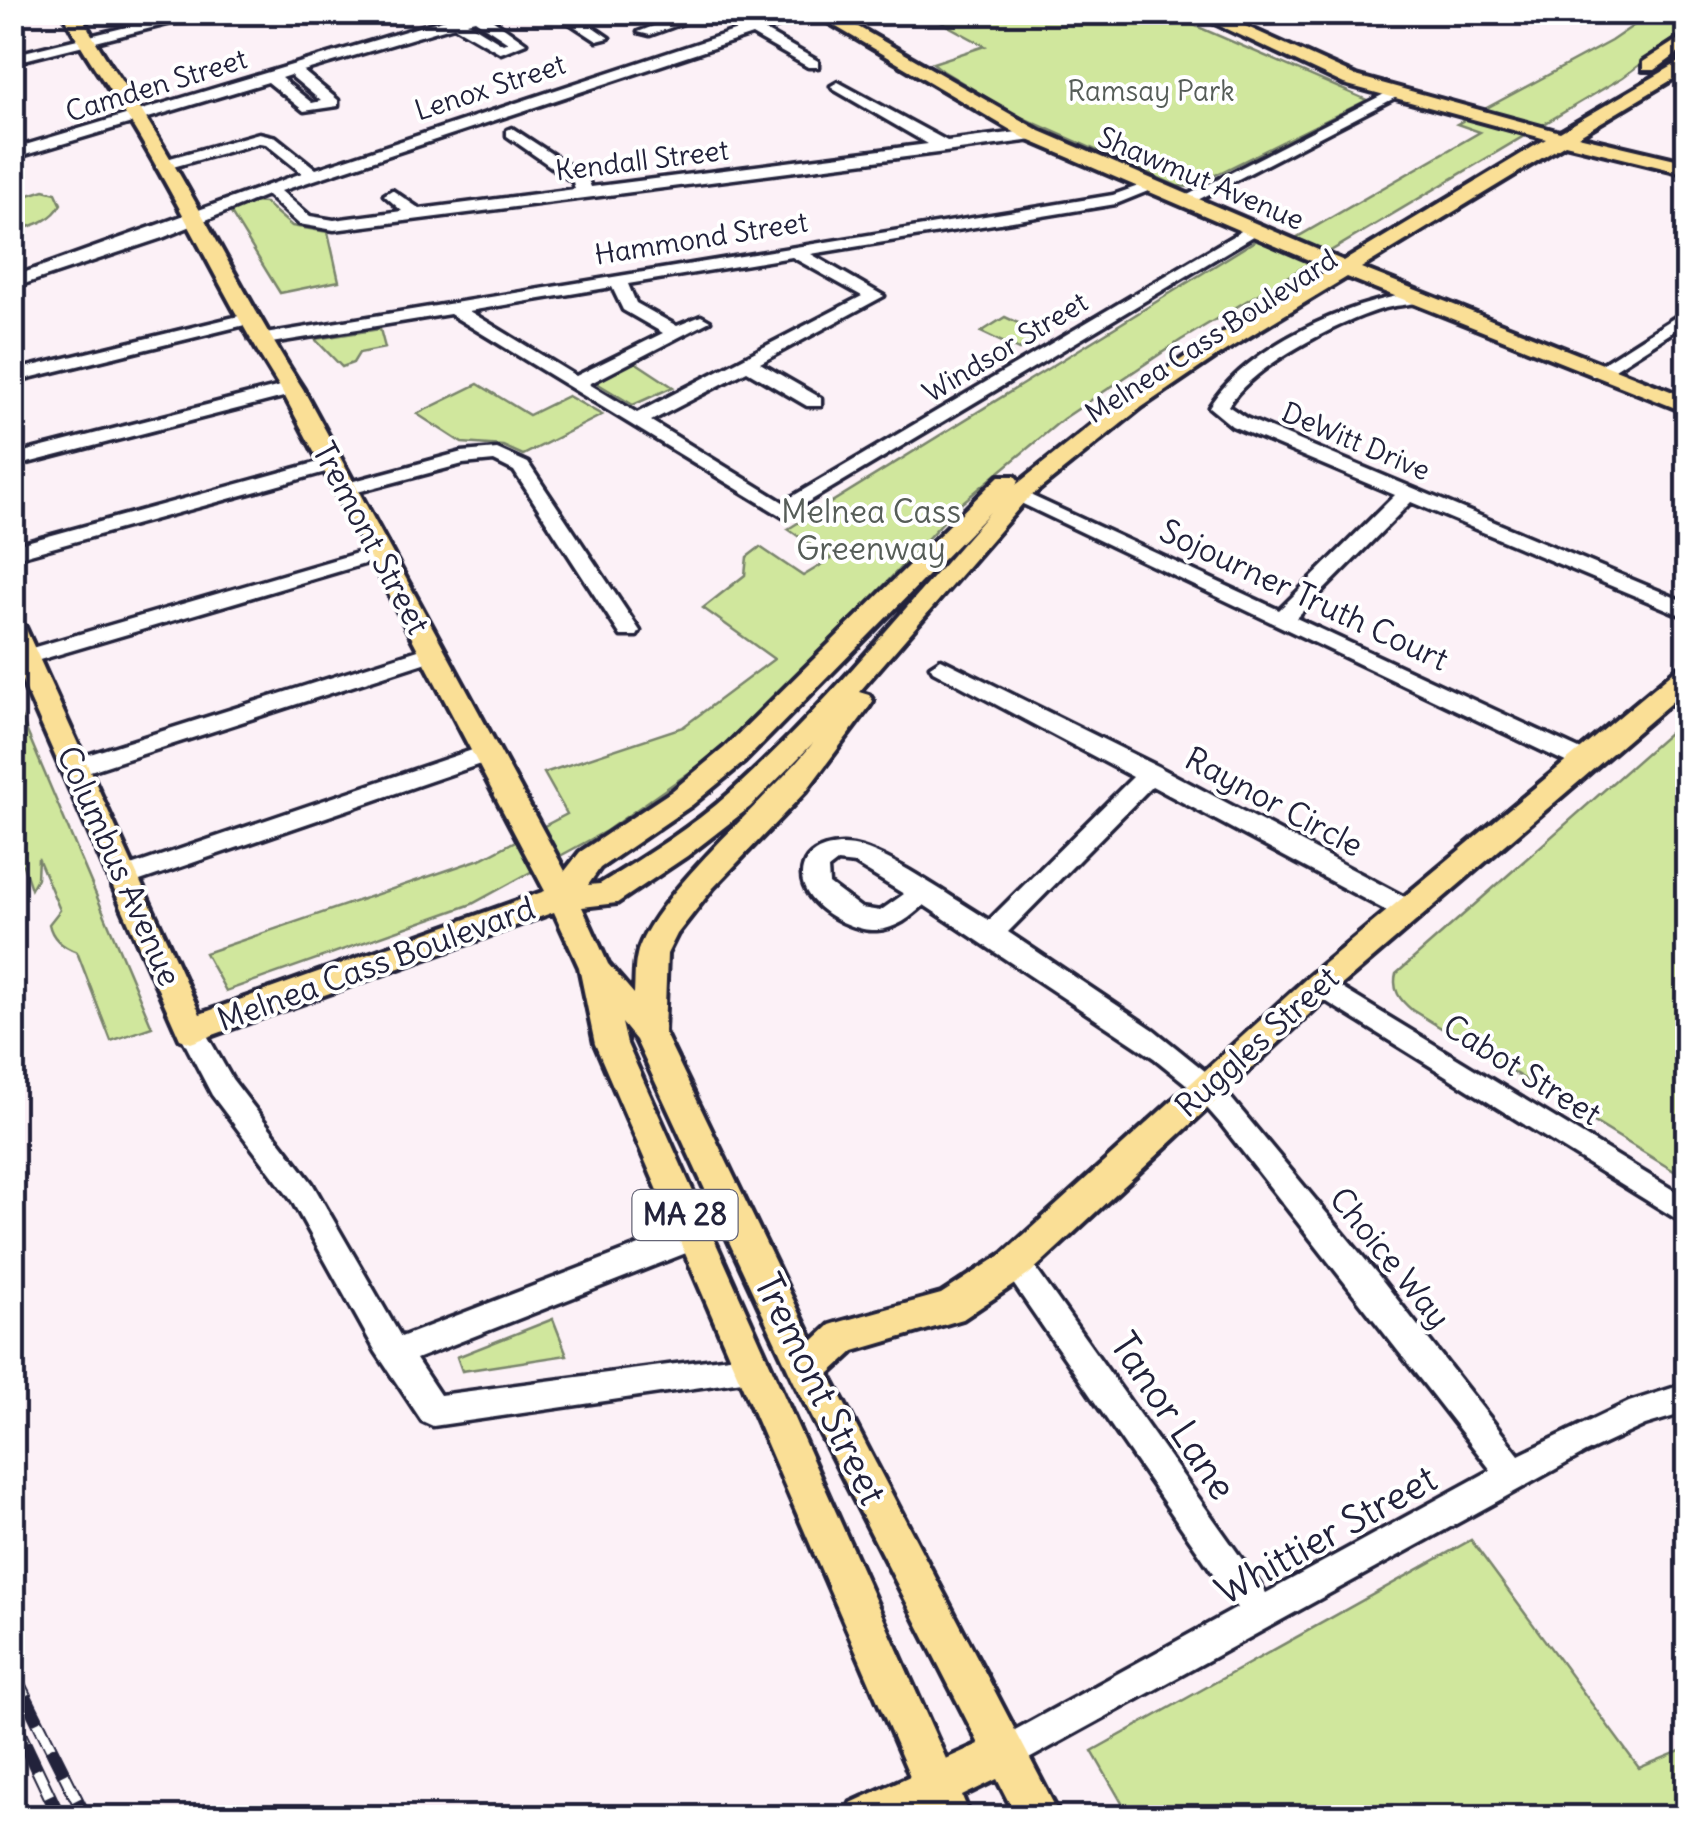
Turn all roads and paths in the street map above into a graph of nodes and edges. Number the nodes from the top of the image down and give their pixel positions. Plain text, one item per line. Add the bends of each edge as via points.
1 (71, 12) edge
2 (92, 12) edge
3 (208, 12) edge
4 (560, 12) edge
5 (706, 12) edge
6 (808, 12) edge
7 (819, 12) edge
8 (1199, 12) edge
9 (1266, 12) edge
10 (482, 14) edge
11 (1232, 19) edge
12 (456, 22) junction
13 (754, 30) junction
14 (646, 32) dead end
15 (602, 38) dead end
16 (1688, 38) edge
17 (94, 40) junction
18 (12, 59) edge
19 (1688, 62) edge
20 (813, 64) dead end
21 (292, 70) junction
22 (270, 76) junction
23 (838, 86) dead end
24 (1401, 91) junction
25 (136, 116) junction
26 (512, 133) dead end
27 (1034, 135) junction
28 (1552, 136) junction
29 (944, 147) junction
30 (12, 154) edge
31 (162, 165) junction
32 (1688, 168) edge
33 (312, 174) junction
34 (1150, 187) junction
35 (269, 189) junction
36 (584, 193) junction
37 (392, 195) dead end
38 (1184, 201) junction
39 (417, 215) junction
40 (190, 219) junction
41 (1254, 231) junction
42 (792, 251) junction
43 (1336, 265) junction
44 (618, 279) junction
45 (12, 283) edge
46 (1415, 298) junction
47 (451, 307) junction
48 (1688, 314) edge
49 (700, 321) dead end
50 (253, 329) junction
51 (675, 332) junction
52 (750, 364) junction
53 (1598, 372) junction
54 (12, 376) edge
55 (575, 384) junction
56 (292, 389) junction
57 (814, 402) dead end
58 (1688, 406) edge
59 (637, 422) junction
60 (12, 461) edge
61 (333, 464) junction
62 (346, 488) junction
63 (1008, 492) junction
64 (1409, 492) junction
65 (381, 552) junction
66 (12, 553) edge
67 (940, 584) junction
68 (1688, 611) edge
69 (1280, 620) junction
70 (12, 627) edge
71 (629, 631) dead end
72 (432, 652) junction
73 (26, 656) junction
74 (941, 666) dead end
75 (1688, 673) edge
76 (487, 753) junction
77 (1582, 760) junction
78 (76, 767) junction
79 (1151, 773) junction
80 (125, 877) junction
81 (922, 892) dead end
82 (562, 898) junction
83 (1407, 910) junction
84 (992, 933) junction
85 (594, 967) junction
86 (1320, 985) junction
87 (191, 1030) junction
88 (648, 1032) junction
89 (1205, 1089) junction
90 (1688, 1214) edge
91 (694, 1237) junction
92 (1016, 1264) junction
93 (394, 1353) junction
94 (752, 1368) junction
95 (807, 1370) junction
96 (1688, 1397) edge
97 (1515, 1476) junction
98 (1262, 1615) junction
99 (1007, 1753) junction
100 (943, 1801) edge
101 (866, 1818) edge
102 (1040, 1818) edge

1 - 17 main road, Tremont Street
2 - 17 main road, Tremont Street
3 - 17 street
4 - 15 street
5 - 14 street
6 - 13 street, Lenox Street
7 - 27 main road, Shawmut Avenue
8 - 11 main road
9 - 11 street
10 - 12 street, Camden Street
10 - 12 street via 519,43 500,49
11 - 24 main road via 1331,74
12 - 21 street, Camden Street
13 - 20 street
13 - 33 street, Lenox Street
16 - 28 main road, Melnea Cass Boulevard
17 - 18 street
17 - 25 main road, Tremont Street
19 - 28 main road, Melnea Cass Boulevard
21 - 22 street, Camden Street
21 - 22 street via 333,102 309,108
22 - 25 street, Camden Street
23 - 29 street
24 - 28 main road
24 - 38 street
25 - 30 street, Camden Street
25 - 31 main road, Tremont Street
26 - 36 street via 580,180
27 - 29 street, Kendall Street
27 - 34 main road, Shawmut Avenue
28 - 32 main road
28 - 43 main road, Melnea Cass Boulevard
29 - 36 street, Kendall Street
31 - 33 street via 259,138 271,140
31 - 40 main road, Tremont Street
33 - 35 street, Lenox Street
34 - 38 main road, Shawmut Avenue
34 - 42 street, Hammond Street via 1116,200
35 - 39 street, Kendall Street via 319,225
35 - 40 street, Lenox Street
36 - 39 street, Kendall Street
37 - 39 street
38 - 41 main road, Shawmut Avenue
40 - 45 street, Lenox Street
40 - 50 main road, Tremont Street
41 - 43 main road, Shawmut Avenue
41 - 59 street, Windsor Street via 783,510
42 - 44 street, Hammond Street
42 - 52 street via 875,296
43 - 46 main road, Shawmut Avenue
43 - 63 main road, Melnea Cass Boulevard via 1131,382 1050,442
44 - 47 street, Hammond Street
44 - 51 street via 629,306
46 - 53 main road, Shawmut Avenue
46 - 64 street, DeWitt Drive via 1328,327 1256,369 1222,396 1218,408
47 - 50 street, Hammond Street
47 - 55 street
48 - 53 street
49 - 51 street
50 - 54 street, Hammond Street
50 - 56 main road, Tremont Street
51 - 55 street
52 - 57 street
52 - 59 street
53 - 58 main road, Shawmut Avenue
55 - 59 street
56 - 60 street
56 - 61 main road, Tremont Street
61 - 62 main road, Tremont Street
61 - 66 street
62 - 65 main road, Tremont Street
62 - 71 street via 498,455 521,467
63 - 67 main road, Melnea Cass Boulevard
63 - 69 street, Sojourner Truth Court
63 - 82 main road, Melnea Cass Boulevard via 734,755 590,860
64 - 68 street, DeWitt Drive
64 - 69 street
65 - 72 main road, Tremont Street
65 - 73 street
67 - 82 main road, Melnea Cass Boulevard via 740,800 610,892
67 - 88 main road via 822,752 666,927 652,954
69 - 77 street, Sojourner Truth Court
70 - 73 main road, Columbus Avenue
72 - 76 main road, Tremont Street
72 - 78 street
73 - 78 main road, Columbus Avenue
74 - 79 street
75 - 77 main road, Ruggles Street
76 - 80 street
76 - 82 main road, Tremont Street
77 - 83 main road, Ruggles Street
78 - 80 main road, Columbus Avenue
79 - 83 street, Raynor Circle
79 - 84 street, Raynor Circle
80 - 87 main road, Columbus Avenue
81 - 84 street
82 - 85 main road, Tremont Street / MA 28
82 - 87 main road, Melnea Cass Boulevard
83 - 86 main road, Ruggles Street
84 - 89 street via 1183,1066
85 - 88 main road, Tremont Street / MA 28
85 - 91 main road, Tremont Street / MA 28 via 611,1044
86 - 89 main road, Ruggles Street
86 - 90 street, Cabot Street
87 - 93 street, Columbus Avenue via 222,1087 310,1206
88 - 95 main road, Tremont Street / MA 28
89 - 92 main road, Ruggles Street
89 - 97 street, Choice Way via 1381,1298
91 - 93 street
91 - 94 main road, Tremont Street / MA 28
92 - 95 main road, Ruggles Street via 950,1308 843,1337
92 - 98 street, Tanor Lane
93 - 94 street, Columbus Avenue via 433,1411
94 - 100 main road, Tremont Street / MA 28
95 - 99 main road, Tremont Street / MA 28
96 - 97 street, Whittier Street via 1574,1442
97 - 98 street, Whittier Street
98 - 99 street, Whittier Street
99 - 100 main road
99 - 102 main road, Tremont Street / MA 28
100 - 101 main road

